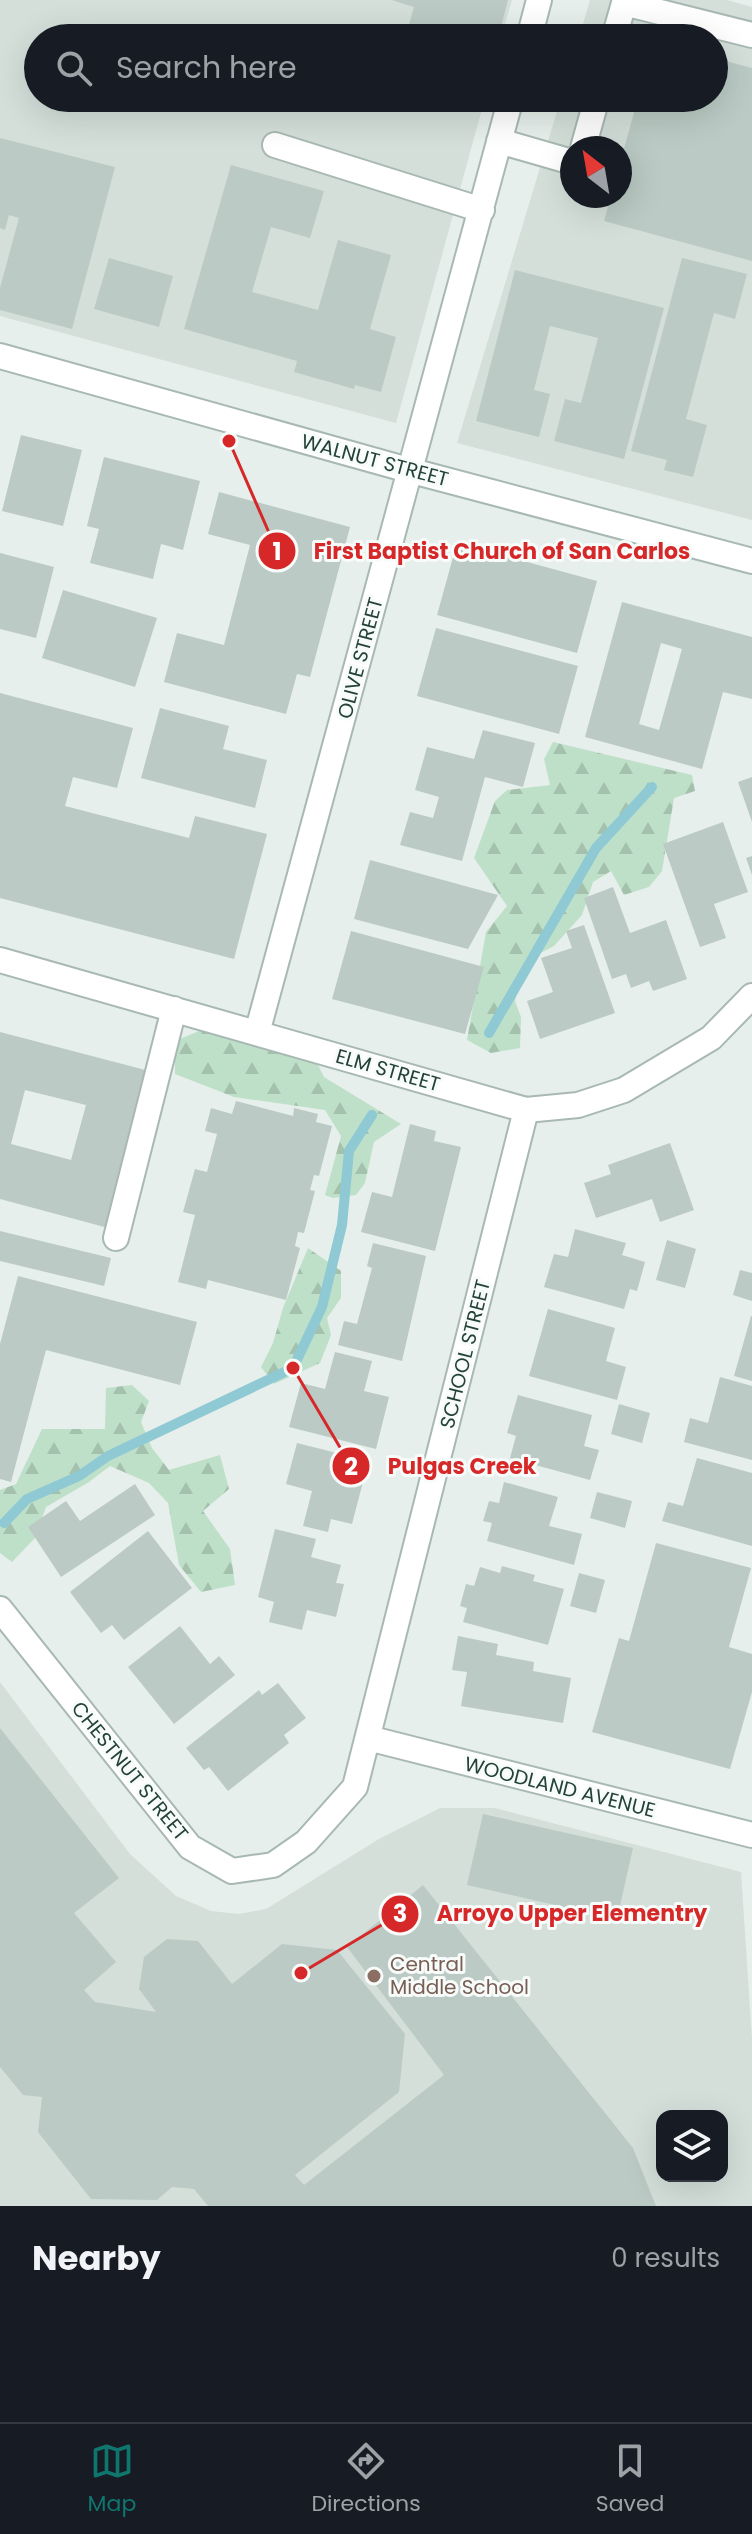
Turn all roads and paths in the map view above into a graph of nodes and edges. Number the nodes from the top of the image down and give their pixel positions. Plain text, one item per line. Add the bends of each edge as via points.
1 (539, 0) edge
2 (533, 24) edge
3 (618, 24) edge
4 (708, 24) edge
5 (728, 29) edge
6 (752, 35) edge
7 (507, 112) edge
8 (593, 112) edge
9 (586, 136) edge
10 (499, 141) junction
11 (275, 145) dead end
12 (560, 159) edge
13 (482, 210) junction
14 (0, 356) edge
15 (412, 471) junction
16 (752, 561) edge
17 (0, 960) edge
18 (752, 996) edge
19 (174, 1009) junction
20 (257, 1033) junction
21 (526, 1110) junction
22 (116, 1238) dead end
23 (5, 1625) edge
24 (368, 1738) junction
25 (752, 1835) edge

1 - 2 street
3 - 4 street via 624,3
5 - 6 street
7 - 10 street, OLIVE STREET
8 - 9 street
10 - 12 street
10 - 13 street, OLIVE STREET
11 - 13 street
13 - 15 street, OLIVE STREET
14 - 15 street, WALNUT STREET
15 - 16 street, WALNUT STREET
15 - 20 street, OLIVE STREET
17 - 19 street, ELM STREET
18 - 21 street, ELM STREET via 711,1038 624,1090 578,1105
19 - 20 street, ELM STREET
19 - 22 street
20 - 21 street, ELM STREET
21 - 24 street, SCHOOL STREET
23 - 24 street, CHESTNUT STREET via 190,1847 232,1871 273,1865 306,1842 355,1787
24 - 25 street, WOODLAND AVENUE

